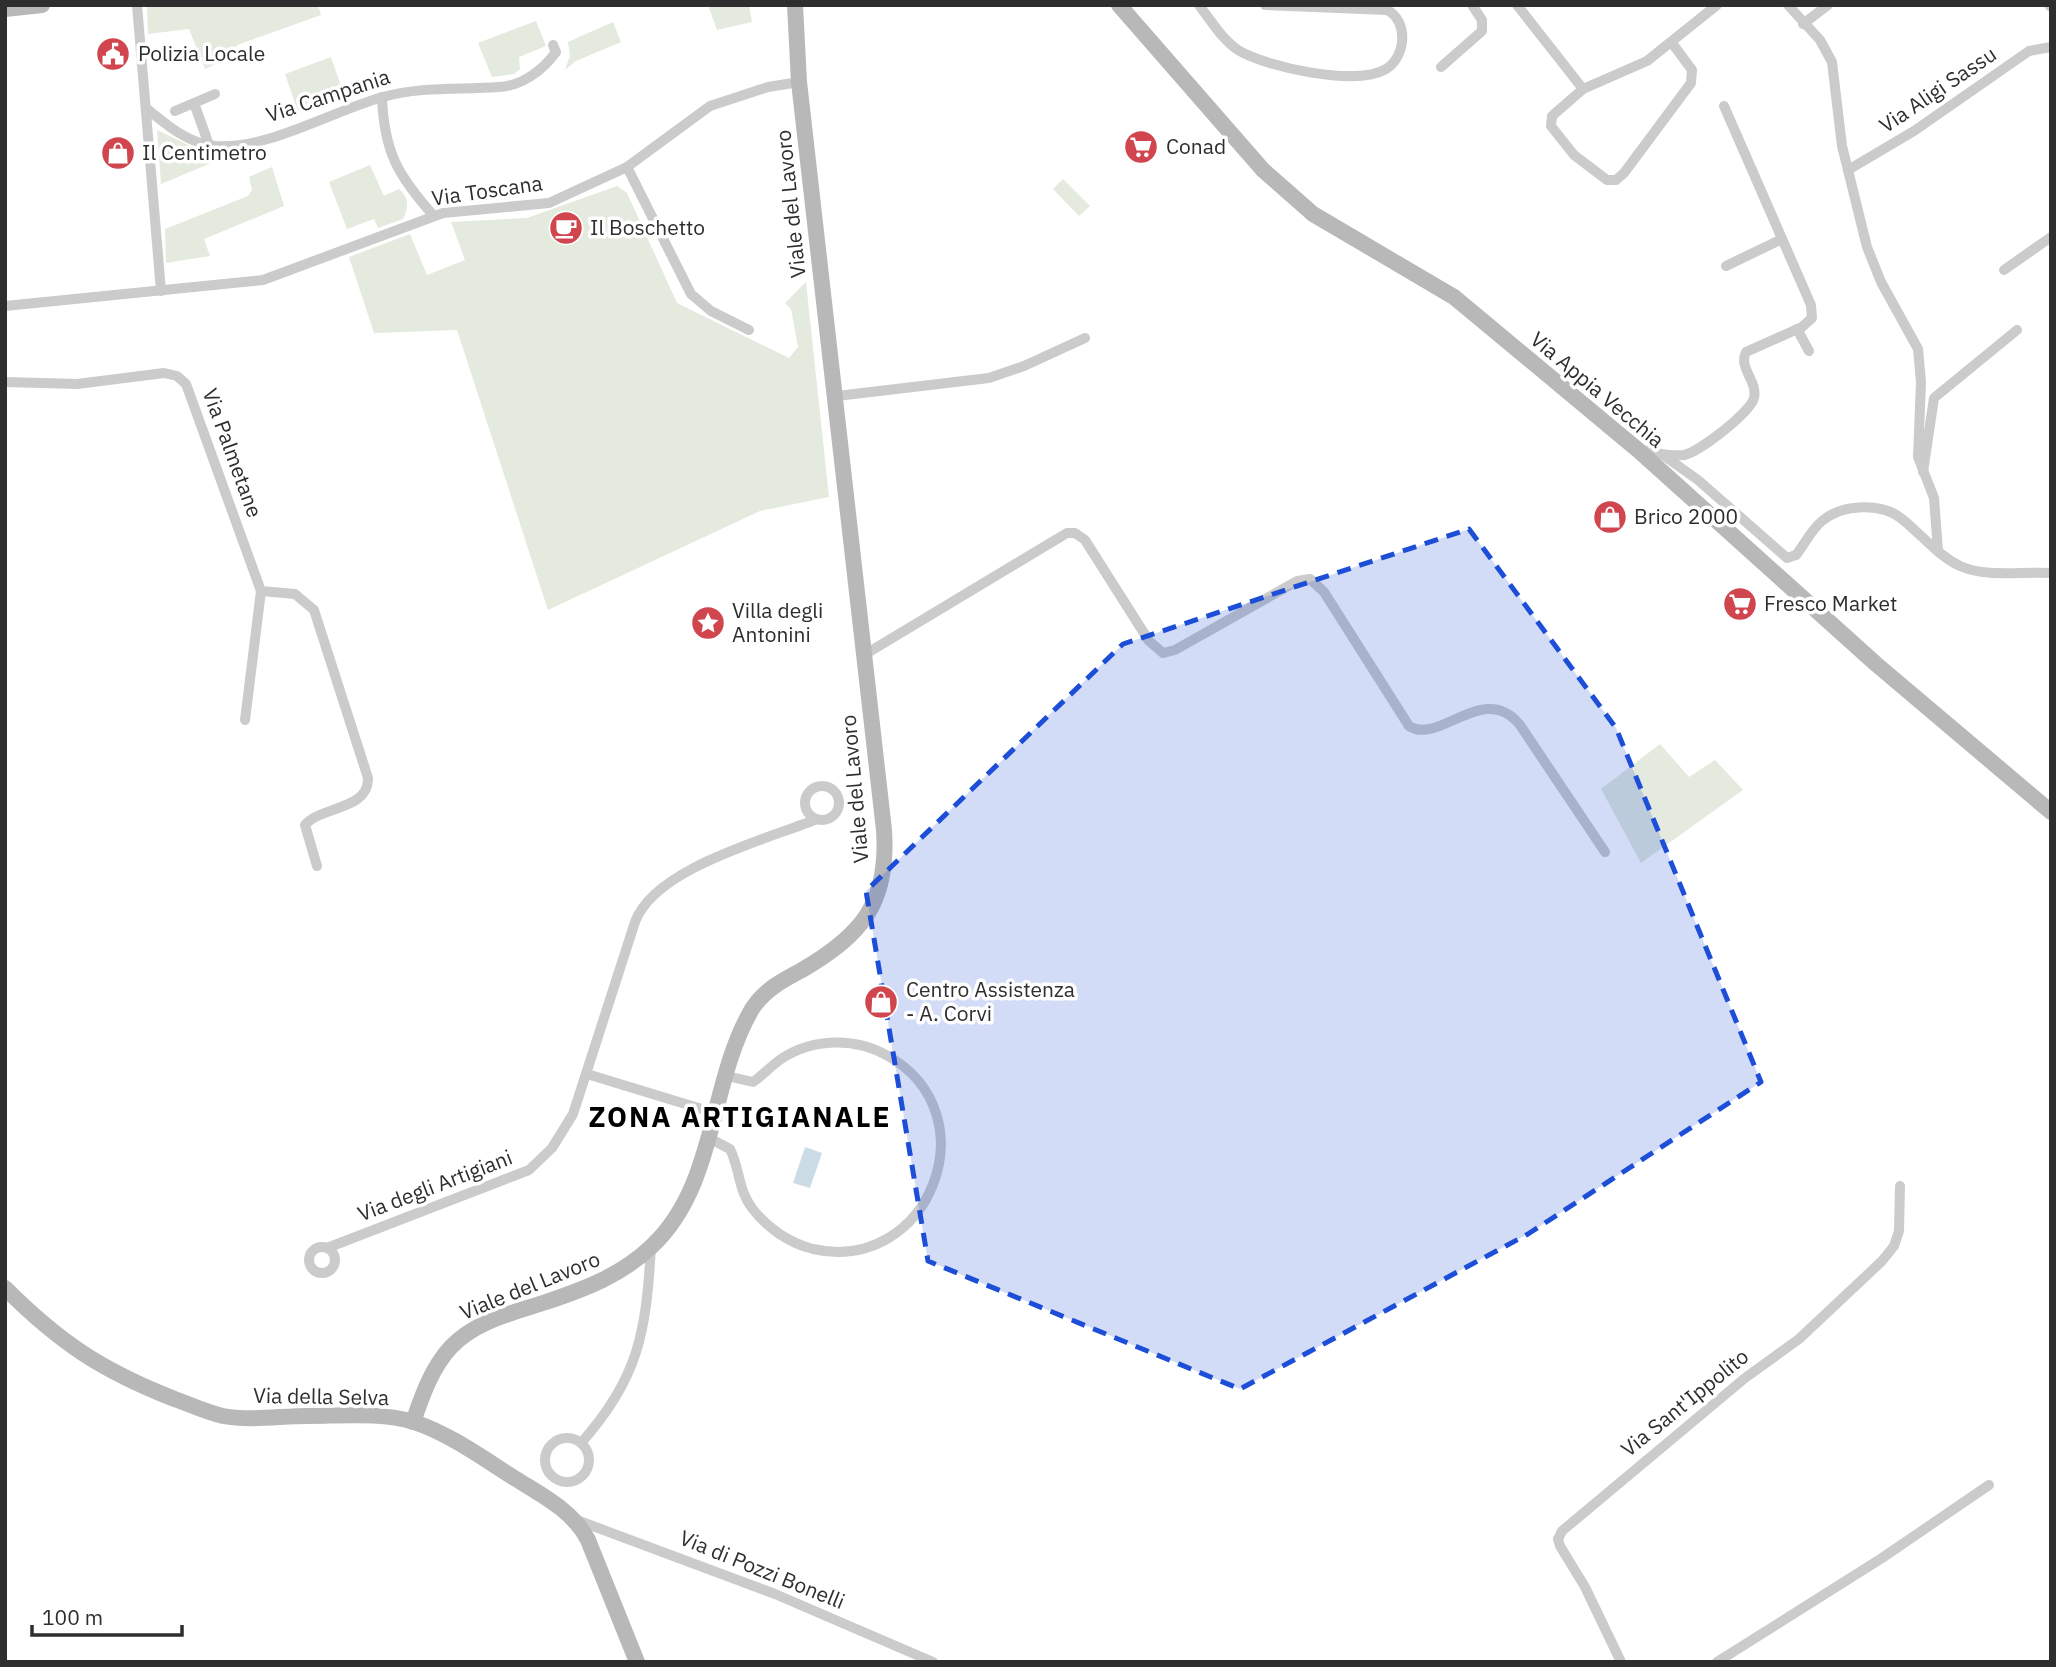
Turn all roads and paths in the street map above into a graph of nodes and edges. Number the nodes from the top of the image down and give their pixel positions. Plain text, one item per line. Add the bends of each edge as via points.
1 (42, 5) edge
2 (137, 5) edge
3 (795, 5) edge
4 (1119, 5) edge
5 (1199, 5) edge
6 (1265, 5) edge
7 (1472, 5) edge
8 (1517, 5) edge
9 (1717, 5) edge
10 (1788, 5) edge
11 (1828, 5) edge
12 (5, 9) edge
13 (1803, 24) junction
14 (1672, 43) junction
15 (553, 46) dead end
16 (2051, 47) edge
17 (1441, 67) dead end
18 (799, 82) junction
19 (1583, 89) junction
20 (215, 94) dead end
21 (382, 97) junction
22 (194, 103) junction
23 (1724, 106) dead end
24 (146, 108) junction
25 (175, 111) dead end
26 (209, 145) junction
27 (627, 167) junction
28 (1848, 170) junction
29 (434, 216) junction
30 (2051, 237) edge
31 (1782, 239) junction
32 (1726, 266) dead end
33 (2004, 270) dead end
34 (161, 291) junction
35 (5, 306) edge
36 (1797, 329) junction
37 (749, 330) dead end
38 (2017, 330) dead end
39 (1084, 338) dead end
40 (1809, 351) dead end
41 (5, 382) edge
42 (836, 397) junction
43 (1638, 450) junction
44 (1661, 454) junction
45 (1923, 473) junction
46 (1938, 551) junction
47 (2051, 573) edge
48 (261, 591) junction
49 (864, 655) junction
50 (246, 720) dead end
51 (2051, 812) edge
52 (817, 819) dead end
53 (1605, 852) dead end
54 (317, 866) dead end
55 (587, 1074) junction
56 (727, 1076) junction
57 (715, 1113) junction
58 (707, 1137) junction
59 (1900, 1185) dead end
60 (651, 1247) junction
61 (327, 1248) dead end
62 (5, 1288) edge
63 (413, 1422) junction
64 (581, 1443) junction
65 (1989, 1485) dead end
66 (574, 1520) junction
67 (637, 1662) edge
68 (933, 1662) edge
69 (1621, 1662) edge
70 (1717, 1662) edge

1 - 12 street
2 - 24 street
3 - 18 street, Viale del Lavoro
4 - 43 street, Via Appia Vecchia via 1263,170 1313,214 1454,296
5 - 6 street via 1238,50 1295,70 1328,75 1376,72 1392,64 1401,48 1401,25 1387,10
7 - 17 street via 1482,20 1482,31
8 - 19 street
9 - 14 street
10 - 13 street
11 - 13 street
13 - 28 street via 1820,40 1832,61
14 - 19 street via 1632,70
14 - 19 street via 1692,70 1692,80 1619,179 1607,180 1552,128 1557,110
15 - 21 street, Via Campania via 556,52 547,65 503,87 421,89
16 - 28 street, Via Aligi Sassu via 2029,51 1914,131
18 - 27 street, Via Toscana via 710,106
18 - 42 street, Viale del Lavoro
20 - 22 street
21 - 26 street, Via Campania via 275,135
21 - 29 street via 391,157
22 - 25 street
22 - 26 street
23 - 31 street
24 - 26 street, Via Campania via 188,138
24 - 34 street
27 - 29 street, Via Toscana via 549,203
27 - 37 street via 691,294 711,311
28 - 45 street via 1873,265 1920,354 1917,454
29 - 34 street, Via Toscana via 263,280
30 - 33 street
31 - 32 street
31 - 36 street via 1812,308 1810,321
34 - 35 street, Via Toscana
36 - 40 street
36 - 44 street via 1745,352 1743,361 1754,395 1745,412 1694,451
38 - 45 street via 1934,398
39 - 42 street via 989,378
41 - 48 street, Via Palmetane via 77,384 164,373 183,380
42 - 49 street, Viale del Lavoro
43 - 44 street
43 - 51 street, Via Appia Vecchia via 1876,664
44 - 46 street via 1698,480 1787,558 1796,555 1827,517 1867,508 1898,515
45 - 46 street via 1935,507
46 - 47 street via 1974,570
48 - 50 street, Via Palmetane
48 - 54 street via 295,594 312,608 368,778 360,797 306,823
49 - 53 street via 1067,533 1085,540 1149,641 1163,653 1297,581 1310,579 1324,592 1409,726 1422,730 1490,709 1509,714
49 - 56 street, Viale del Lavoro via 885,845 878,893 868,916 849,937 758,1000
52 - 55 street, Via degli Artigiani via 679,874 648,898 633,926
55 - 57 street
55 - 61 street, Via degli Artigiani via 565,1129 528,1170
56 - 57 street, Viale del Lavoro
56 - 58 street via 752,1083 785,1056 822,1043 854,1043 881,1052 914,1076 933,1106 941,1146 936,1179 918,1212 892,1235 853,1250 816,1250 783,1237 758,1216 743,1194 730,1149
57 - 58 street, Viale del Lavoro
58 - 60 street, Viale del Lavoro via 686,1199
59 - 69 street, Via Sant'Ippolito via 1899,1231 1882,1261 1799,1339 1745,1378 1562,1531 1560,1546
60 - 63 street, Viale del Lavoro via 598,1283 497,1318 463,1336 433,1373
60 - 64 street via 647,1312 629,1376 610,1409
62 - 63 street, Via della Selva via 83,1356 208,1412 231,1417 361,1416
63 - 66 street, Via della Selva via 472,1451 550,1499
64 - 64 street via 567,1438 548,1448 545,1463 551,1476 564,1482 582,1477 590,1460
65 - 70 street
66 - 67 street, Via della Selva via 588,1541
66 - 68 street, Via di Pozzi Bonelli via 775,1594

